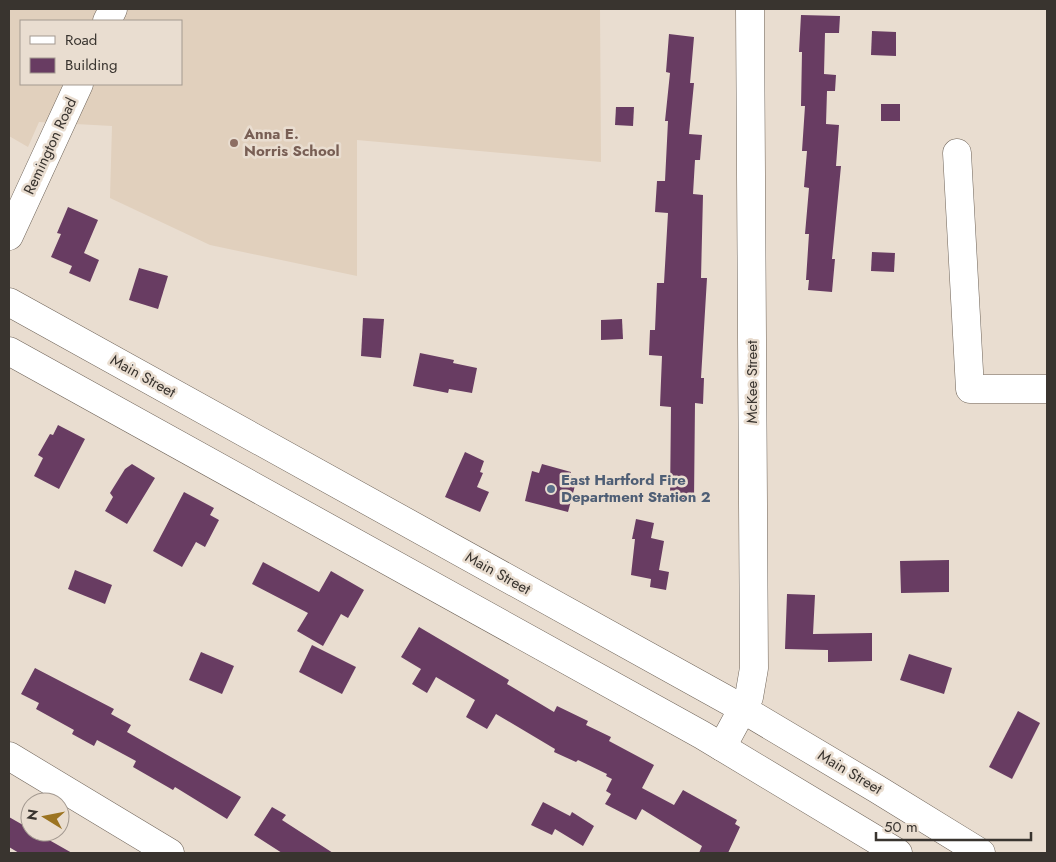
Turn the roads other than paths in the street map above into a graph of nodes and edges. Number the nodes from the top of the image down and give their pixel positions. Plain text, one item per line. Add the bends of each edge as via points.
1 (750, 9) edge
2 (79, 85) edge
3 (957, 153) dead end
4 (9, 236) edge
5 (9, 302) edge
6 (9, 351) edge
7 (1047, 389) edge
8 (527, 589) junction
9 (506, 627) junction
10 (743, 709) junction
11 (722, 747) junction
12 (9, 756) edge
13 (170, 853) edge
14 (898, 853) edge
15 (981, 853) edge

1 - 10 main road, McKee Street via 754,668 750,693
2 - 4 main road, Remington Road
3 - 7 main road via 970,389
5 - 8 main road, Main Street
6 - 9 main road
8 - 9 main road
8 - 10 main road, Main Street
9 - 11 main road
10 - 11 main road, McKee Street
10 - 15 main road, Main Street
11 - 14 main road
12 - 13 main road

